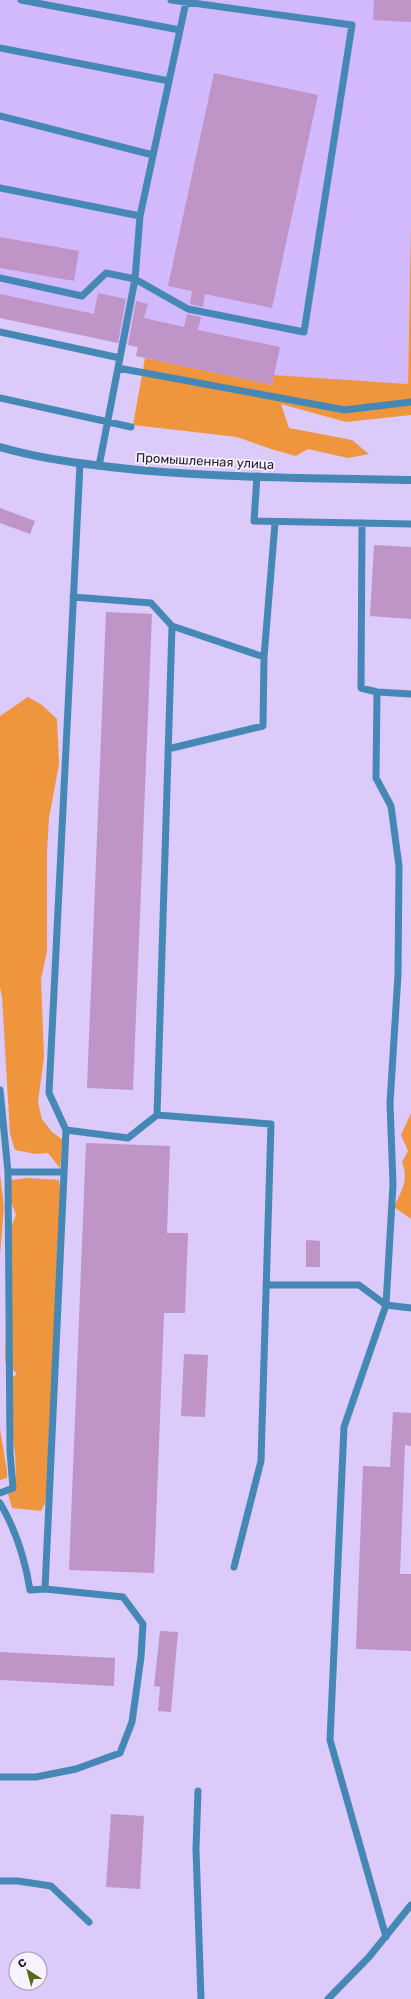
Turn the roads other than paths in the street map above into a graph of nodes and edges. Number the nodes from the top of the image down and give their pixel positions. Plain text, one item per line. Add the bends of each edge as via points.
1 (21, 0) edge
2 (171, 0) edge
3 (186, 1) edge
4 (180, 30) junction
5 (0, 48) edge
6 (169, 81) junction
7 (0, 116) edge
8 (153, 155) junction
9 (0, 188) edge
10 (140, 216) junction
11 (0, 278) edge
12 (135, 280) junction
13 (0, 332) edge
14 (120, 358) junction
15 (118, 368) junction
16 (0, 398) edge
17 (411, 402) edge
18 (108, 422) junction
19 (131, 427) dead end
20 (0, 447) edge
21 (80, 464) junction
22 (99, 466) junction
23 (257, 476) junction
24 (411, 480) edge
25 (275, 522) junction
26 (362, 523) junction
27 (411, 524) edge
28 (73, 597) junction
29 (172, 626) junction
30 (264, 657) junction
31 (377, 692) junction
32 (411, 694) edge
33 (168, 749) junction
34 (0, 1090) edge
35 (158, 1115) junction
36 (66, 1130) junction
37 (8, 1172) junction
38 (64, 1172) junction
39 (266, 1285) junction
40 (386, 1305) junction
41 (411, 1308) edge
42 (0, 1492) edge
43 (0, 1503) edge
44 (234, 1567) dead end
45 (45, 1589) junction
46 (0, 1777) edge
47 (198, 1791) dead end
48 (0, 1881) edge
49 (411, 1905) edge
50 (89, 1922) dead end
51 (386, 1937) junction
52 (201, 1999) edge
53 (328, 1999) edge

1 - 4 lane
2 - 3 lane
3 - 4 lane
3 - 12 lane via 352,25 304,332 188,309
4 - 6 lane
5 - 6 lane
6 - 8 lane
7 - 8 lane
8 - 10 lane
9 - 10 lane
10 - 12 lane
11 - 12 lane via 82,296 106,273
12 - 14 lane
13 - 14 lane
14 - 15 lane
15 - 17 lane via 345,410
15 - 18 lane
16 - 18 lane
18 - 19 lane
18 - 22 lane
20 - 21 street, Промышленная улица via 31,456
21 - 22 street, Промышленная улица
21 - 28 lane
22 - 23 street, Промышленная улица via 199,475
23 - 24 street, Промышленная улица
23 - 25 lane via 254,521
25 - 26 lane
25 - 30 lane
26 - 27 lane
26 - 31 lane via 361,688
28 - 29 lane via 152,603
28 - 36 lane via 49,1093
29 - 30 lane
29 - 33 lane
30 - 33 lane via 264,726
31 - 32 lane
31 - 40 lane via 376,778 391,806 399,866 398,975 390,1103 393,1184
33 - 35 lane
34 - 37 lane
35 - 36 lane via 128,1138
35 - 39 lane via 271,1124
36 - 38 lane
37 - 38 lane
37 - 42 lane via 10,1452 14,1488
38 - 45 lane
39 - 40 lane via 359,1285
39 - 44 lane via 261,1461
40 - 41 lane
40 - 51 lane via 344,1427 330,1740
43 - 45 lane via 14,1530 26,1566 30,1590
45 - 46 lane via 123,1597 143,1624 132,1722 120,1753 76,1769 36,1777
47 - 52 lane via 196,1849
48 - 50 lane via 51,1886
49 - 51 lane
51 - 53 lane

